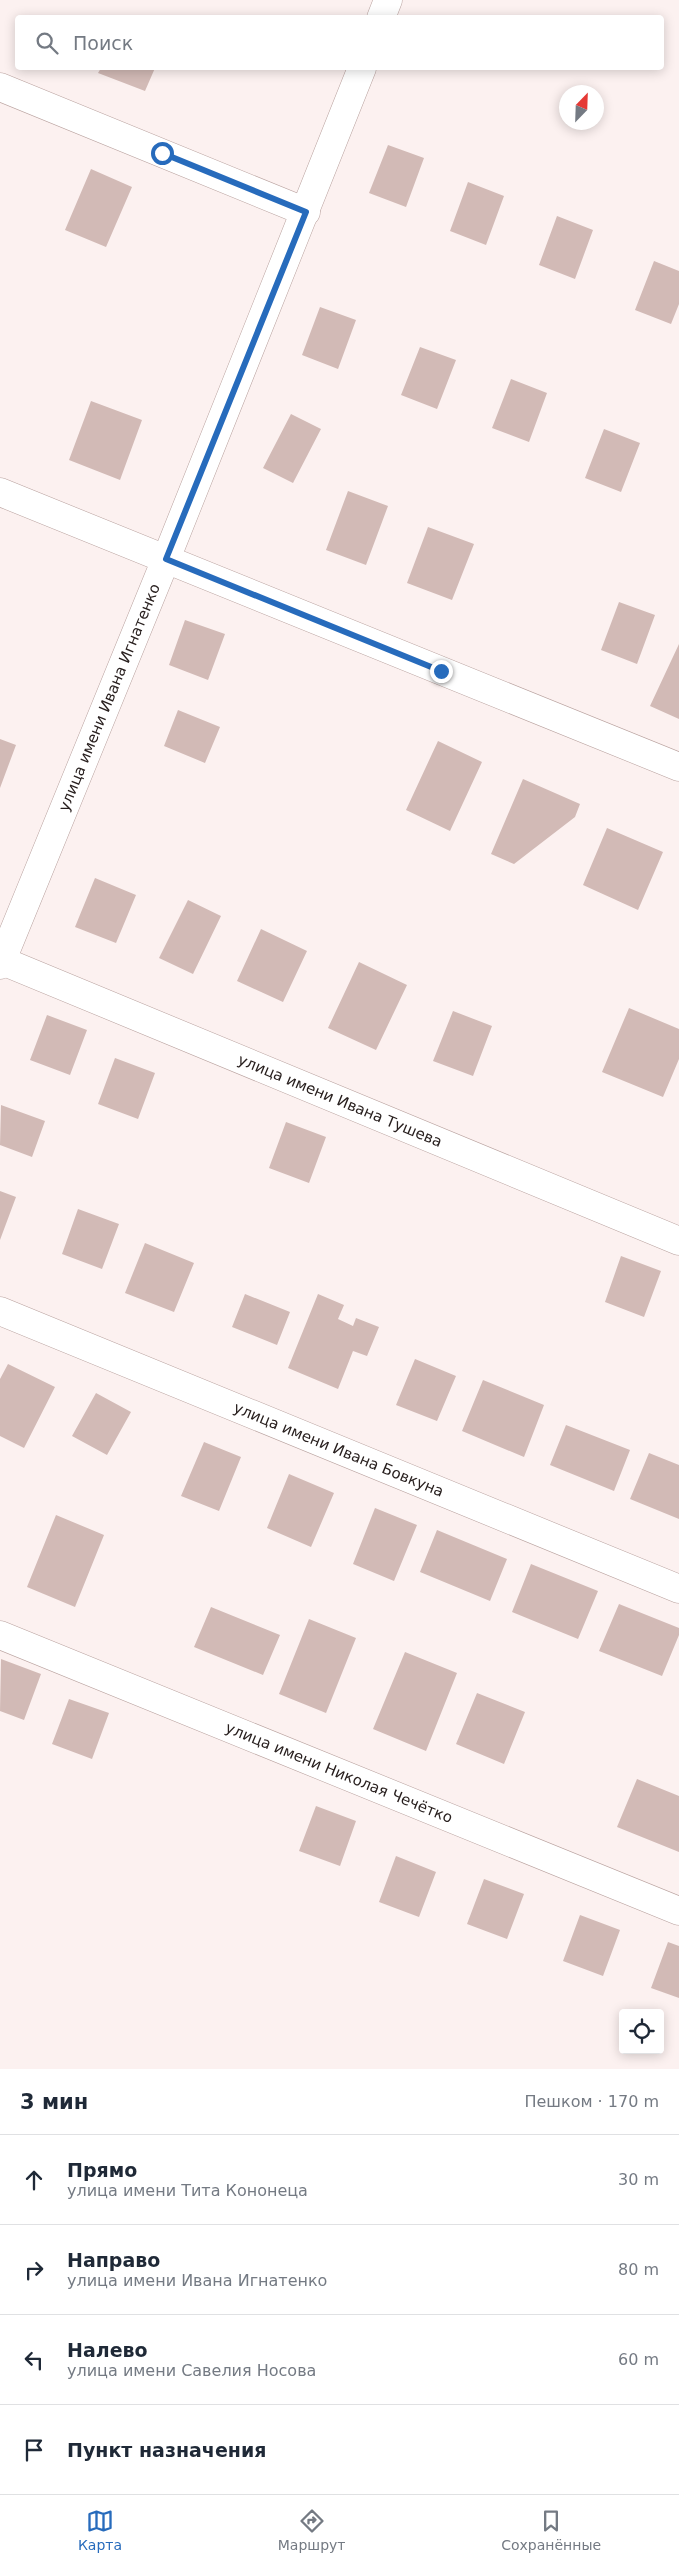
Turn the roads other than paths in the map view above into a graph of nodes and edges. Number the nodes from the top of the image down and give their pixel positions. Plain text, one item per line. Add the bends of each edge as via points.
1 (388, 0) edge
2 (382, 15) edge
3 (361, 70) edge
4 (0, 87) edge
5 (306, 212) junction
6 (0, 492) edge
7 (166, 559) junction
8 (679, 767) edge
9 (1, 962) edge
10 (679, 1240) edge
11 (0, 1311) edge
12 (679, 1589) edge
13 (0, 1635) edge
14 (679, 1911) edge

1 - 2 street
3 - 5 street, улица имени Ивана Игнатенко
4 - 5 street
5 - 7 street, улица имени Ивана Игнатенко
6 - 7 street
7 - 8 street
7 - 9 street, улица имени Ивана Игнатенко
9 - 10 street, улица имени Ивана Тушева
11 - 12 street, улица имени Ивана Бовкуна
13 - 14 street, улица имени Николая Чечётко

